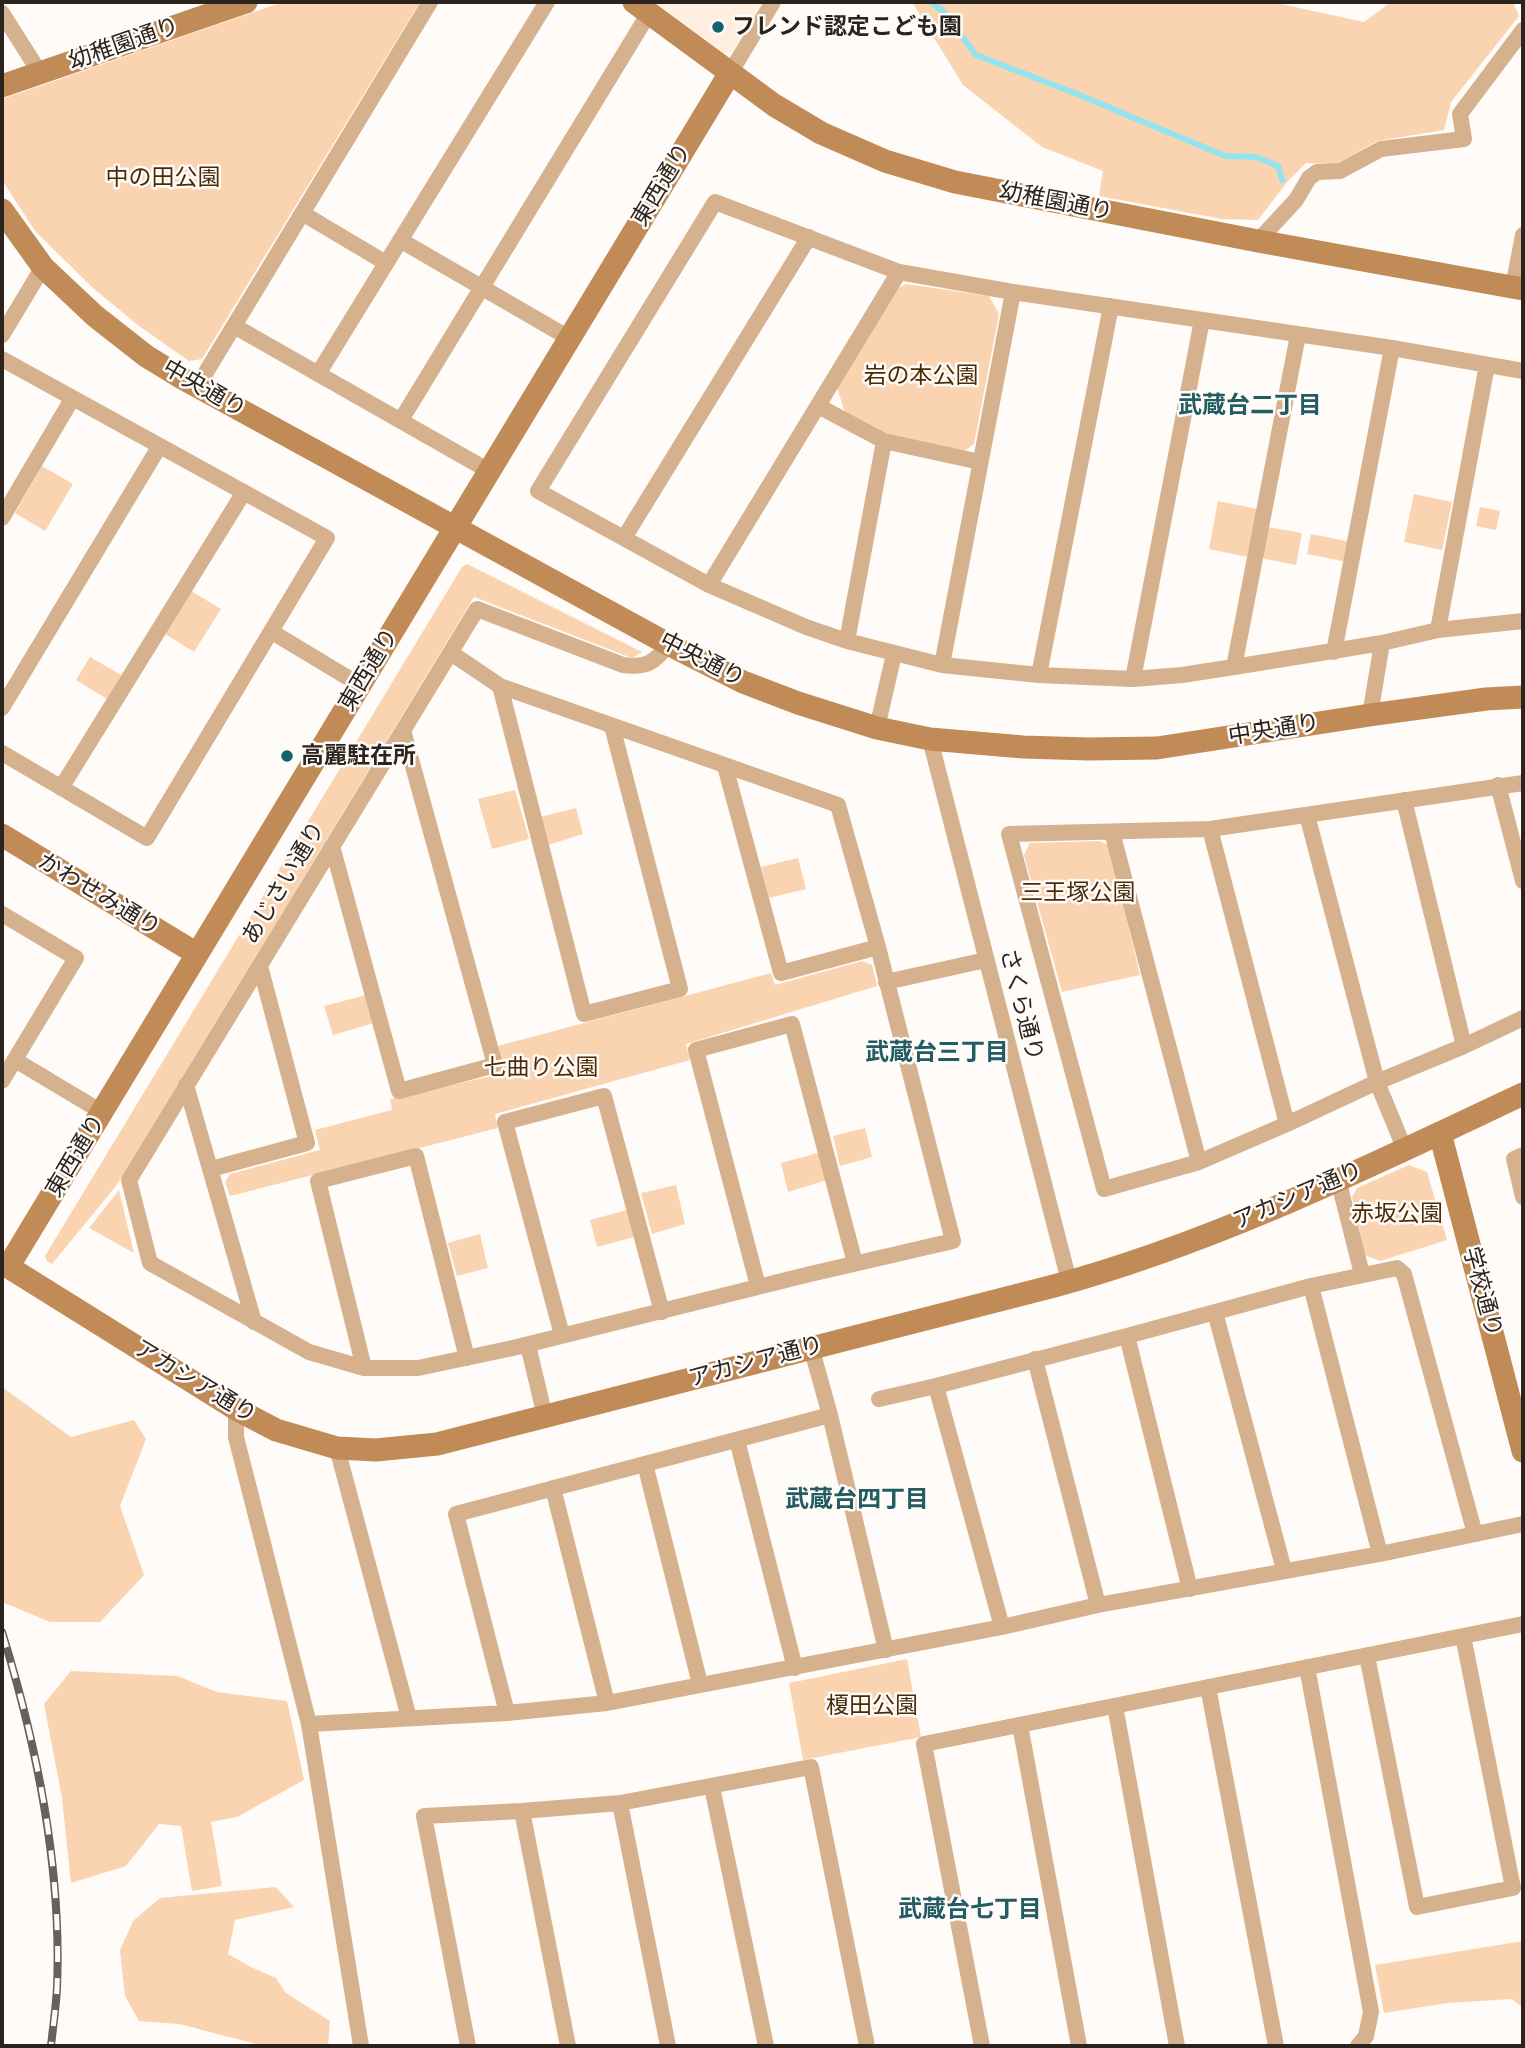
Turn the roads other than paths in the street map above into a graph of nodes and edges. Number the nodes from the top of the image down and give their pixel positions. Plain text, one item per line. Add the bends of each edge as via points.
1 (246, 2) edge
2 (430, 2) edge
3 (547, 2) edge
4 (773, 2) edge
5 (641, 7) edge
6 (2, 13) edge
7 (1523, 30) edge
8 (40, 73) junction
9 (730, 73) junction
10 (2, 86) edge
11 (2, 211) edge
12 (302, 214) junction
13 (1523, 235) edge
14 (808, 237) junction
15 (400, 240) junction
16 (1258, 241) junction
17 (386, 263) junction
18 (43, 267) junction
19 (900, 272) junction
20 (482, 287) junction
21 (1518, 288) edge
22 (1013, 292) junction
23 (1111, 306) junction
24 (1202, 320) junction
25 (234, 326) junction
26 (2, 335) edge
27 (1297, 335) junction
28 (569, 338) junction
29 (1392, 348) junction
30 (2, 359) edge
31 (1487, 365) junction
32 (1523, 371) edge
33 (318, 374) junction
34 (197, 387) junction
35 (72, 399) junction
36 (818, 406) junction
37 (401, 420) junction
38 (884, 441) junction
39 (159, 447) junction
40 (981, 462) junction
41 (489, 471) junction
42 (244, 492) junction
43 (2, 518) edge
44 (456, 526) junction
45 (624, 537) junction
46 (709, 585) junction
47 (1523, 621) edge
48 (1437, 630) junction
49 (272, 632) junction
50 (847, 641) junction
51 (1382, 643) junction
52 (668, 644) junction
53 (1334, 652) junction
54 (451, 653) junction
55 (894, 654) junction
56 (942, 665) junction
57 (1234, 667) junction
58 (1039, 675) junction
59 (1133, 678) junction
60 (360, 685) junction
61 (500, 686) junction
62 (1523, 697) edge
63 (2, 708) edge
64 (1370, 715) junction
65 (612, 726) junction
66 (877, 728) junction
67 (403, 730) junction
68 (930, 740) junction
69 (2, 753) edge
70 (725, 766) junction
71 (1523, 783) edge
72 (1498, 786) junction
73 (61, 788) junction
74 (1404, 800) junction
75 (1307, 815) junction
76 (1210, 829) junction
77 (1112, 832) junction
78 (2, 835) edge
79 (332, 846) junction
80 (1523, 881) edge
81 (2, 914) edge
82 (877, 947) junction
83 (197, 954) junction
84 (986, 960) junction
85 (260, 965) junction
86 (886, 982) junction
87 (1523, 1018) edge
88 (1464, 1046) junction
89 (15, 1059) junction
90 (2, 1081) edge
91 (1377, 1082) junction
92 (186, 1085) junction
93 (1523, 1094) edge
94 (103, 1112) junction
95 (1287, 1124) junction
96 (1440, 1133) junction
97 (1405, 1150) junction
98 (1523, 1155) edge
99 (1199, 1162) junction
100 (211, 1169) junction
101 (1338, 1179) junction
102 (1523, 1198) edge
103 (855, 1263) junction
104 (5, 1265) edge
105 (1362, 1274) junction
106 (1069, 1282) junction
107 (758, 1286) junction
108 (1311, 1286) junction
109 (662, 1312) junction
110 (1215, 1312) junction
111 (254, 1322) junction
112 (562, 1335) junction
113 (1127, 1336) junction
114 (528, 1345) junction
115 (811, 1347) junction
116 (467, 1358) junction
117 (1035, 1359) junction
118 (364, 1368) junction
119 (936, 1386) junction
120 (878, 1399) dead end
121 (236, 1409) junction
122 (830, 1415) junction
123 (545, 1417) junction
124 (737, 1440) junction
125 (337, 1448) junction
126 (1523, 1451) edge
127 (645, 1464) junction
128 (553, 1488) junction
129 (1523, 1524) edge
130 (1475, 1534) junction
131 (1380, 1553) junction
132 (1284, 1570) junction
133 (1190, 1588) junction
134 (1098, 1605) junction
135 (1523, 1624) edge
136 (1002, 1627) junction
137 (1463, 1636) junction
138 (886, 1650) junction
139 (1367, 1656) junction
140 (1307, 1667) junction
141 (795, 1668) junction
142 (700, 1684) junction
143 (1208, 1687) junction
144 (607, 1703) junction
145 (1115, 1706) junction
146 (507, 1713) junction
147 (409, 1718) junction
148 (310, 1724) junction
149 (1020, 1725) junction
150 (712, 1787) junction
151 (620, 1803) junction
152 (522, 1811) junction
153 (361, 2046) edge
154 (468, 2046) edge
155 (568, 2046) edge
156 (668, 2046) edge
157 (766, 2046) edge
158 (867, 2046) edge
159 (982, 2046) edge
160 (1079, 2046) edge
161 (1177, 2046) edge
162 (1276, 2046) edge
163 (1358, 2046) edge

1 - 8 street, 幼稚園通り
2 - 12 street
3 - 15 street
4 - 9 street
5 - 9 street, 幼稚園通り
5 - 20 street
6 - 8 street
7 - 16 street via 1460,114 1464,139 1381,149 1340,171 1317,172
8 - 10 street, 幼稚園通り
9 - 16 street, 幼稚園通り via 821,133 885,160 955,182
9 - 28 street, 東西通り
11 - 18 street, 中央通り
12 - 17 street
12 - 25 street
13 - 21 street
14 - 19 street
14 - 45 street
14 - 45 street via 715,202 538,491
15 - 17 street
15 - 20 street
16 - 21 street, 幼稚園通り
17 - 33 street
18 - 26 street
18 - 34 street, 中央通り via 146,356
19 - 22 street
19 - 36 street
20 - 28 street
20 - 37 street
22 - 23 street
22 - 40 street
23 - 24 street
23 - 58 street
24 - 27 street
24 - 59 street
25 - 33 street
25 - 34 street
27 - 29 street
27 - 57 street
28 - 41 street, 東西通り
29 - 31 street
29 - 53 street
30 - 35 street
31 - 32 street
31 - 48 street
33 - 37 street
34 - 44 street, 中央通り
35 - 39 street
35 - 43 street
36 - 38 street
36 - 46 street
37 - 41 street
38 - 40 street
38 - 50 street
39 - 42 street
39 - 63 street
40 - 56 street
41 - 44 street, 東西通り
42 - 49 street via 327,538
42 - 73 street
44 - 52 street, 中央通り
44 - 60 street, 東西通り
45 - 46 street
46 - 50 street
47 - 48 street
48 - 51 street
49 - 60 street
49 - 73 street via 147,838
50 - 55 street
51 - 53 street
51 - 64 street
52 - 54 street, あじさい通り via 654,662 623,665 477,609
52 - 66 street, 中央通り via 743,682
53 - 57 street
54 - 61 street
54 - 67 street, あじさい通り
55 - 56 street
55 - 66 street
56 - 58 street
57 - 59 street
58 - 59 street
60 - 83 street, 東西通り
61 - 65 street
61 - 65 street via 584,1014 680,989
62 - 64 street, 中央通り
64 - 68 street, 中央通り via 1157,748 1023,747
65 - 70 street
66 - 68 street, 中央通り
67 - 79 street, あじさい通り
67 - 79 street via 495,1065 399,1091
68 - 84 street, さくら通り
69 - 73 street
70 - 82 street via 838,805
70 - 82 street via 781,973
71 - 72 street
72 - 74 street
72 - 80 street
74 - 75 street
74 - 88 street
75 - 76 street
75 - 91 street
76 - 77 street
76 - 95 street
77 - 99 street
77 - 99 street via 1009,834 1104,1189
78 - 83 street, かわせみ通り
79 - 85 street, あじさい通り
81 - 89 street via 76,958
82 - 86 street
83 - 94 street, 東西通り
84 - 86 street
84 - 106 street, さくら通り
85 - 92 street, あじさい通り
85 - 100 street via 307,1143
86 - 103 street via 953,1241
87 - 88 street
88 - 91 street
89 - 90 street
89 - 94 street
91 - 95 street
91 - 97 street
92 - 100 street
92 - 111 street, あじさい通り via 129,1180 150,1263
93 - 96 street, アカシア通り
94 - 104 street, 東西通り
95 - 99 street
96 - 97 street, アカシア通り
96 - 126 street, 学校通り
97 - 101 street, アカシア通り
98 - 102 street via 1514,1159
100 - 111 street
101 - 105 street
101 - 106 street, アカシア通り via 1202,1237
103 - 107 street
103 - 107 street via 792,1024 696,1050
104 - 121 street, アカシア通り
105 - 108 street
105 - 130 street via 1397,1268 1404,1274
106 - 115 street, アカシア通り
107 - 109 street
108 - 110 street
108 - 131 street
109 - 112 street
109 - 112 street via 604,1096 505,1122
110 - 113 street
110 - 132 street
111 - 118 street via 309,1352
112 - 114 street
113 - 117 street
113 - 133 street
114 - 116 street
114 - 123 street
115 - 122 street
115 - 123 street, アカシア通り
116 - 118 street via 418,1368
116 - 118 street via 416,1156 317,1181
117 - 119 street
117 - 134 street
119 - 120 street
119 - 136 street
121 - 125 street, アカシア通り via 276,1430
121 - 148 street via 236,1437
122 - 124 street
122 - 138 street
123 - 125 street, アカシア通り via 437,1444 376,1450
124 - 127 street
124 - 141 street
125 - 147 street
127 - 128 street
127 - 142 street
128 - 144 street
128 - 146 street via 456,1514
129 - 130 street
130 - 131 street
131 - 132 street
132 - 133 street
133 - 134 street
134 - 136 street
135 - 137 street
136 - 138 street
137 - 139 street
137 - 139 street via 1513,1888 1417,1907
138 - 141 street
139 - 140 street
140 - 143 street
140 - 163 street via 1371,2012 1366,2036
141 - 142 street
142 - 144 street
143 - 145 street
143 - 162 street
144 - 146 street
145 - 149 street
145 - 161 street
146 - 147 street
147 - 148 street
148 - 153 street
149 - 159 street via 924,1744
149 - 160 street
150 - 151 street
150 - 157 street
150 - 158 street via 811,1767
151 - 152 street
151 - 156 street
152 - 154 street via 424,1816
152 - 155 street

